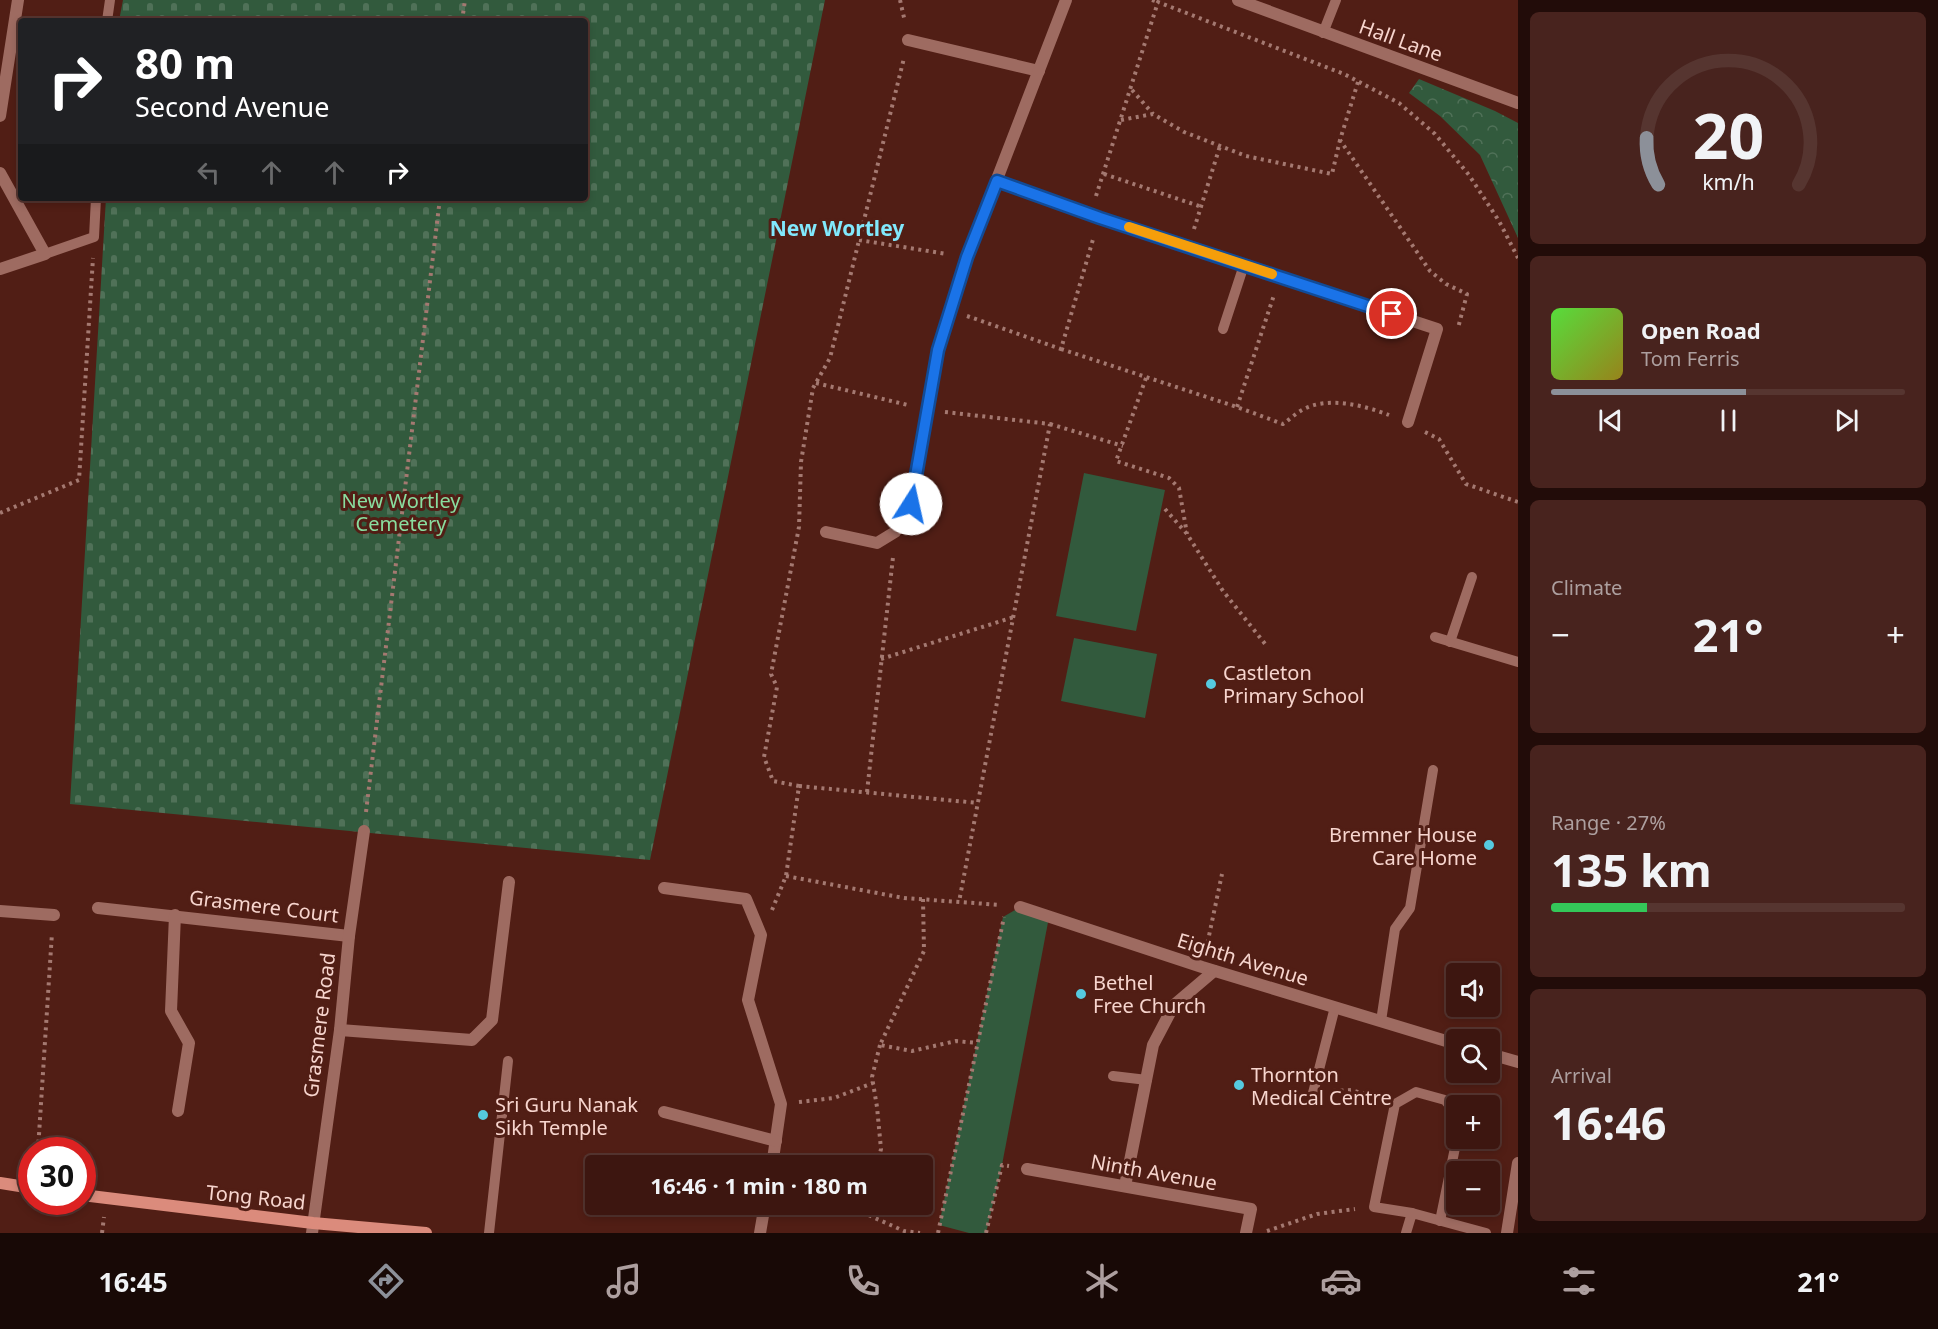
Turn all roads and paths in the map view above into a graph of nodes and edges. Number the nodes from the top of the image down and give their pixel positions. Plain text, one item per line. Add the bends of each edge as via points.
1 (110, 0) edge
2 (465, 0) edge
3 (1066, 0) edge
4 (1152, 0) edge
5 (1238, 0) edge
6 (1336, 0) edge
7 (16, 2) edge
8 (1158, 2) junction
9 (107, 18) edge
10 (462, 18) edge
11 (1323, 33) junction
12 (908, 40) joint
13 (1039, 71) junction
14 (1358, 82) junction
15 (1131, 89) junction
16 (1518, 104) edge
17 (1153, 114) junction
18 (0, 116) edge
19 (1121, 120) junction
20 (1340, 140) junction
21 (1220, 146) junction
22 (0, 173) edge
23 (1104, 174) junction
24 (997, 181) junction
25 (96, 201) edge
26 (440, 201) edge
27 (1199, 206) junction
28 (1095, 216) junction
29 (94, 237) junction
30 (859, 240) junction
31 (1189, 247) junction
32 (45, 254) junction
33 (967, 257) junction
34 (1518, 258) edge
35 (1244, 265) junction
36 (0, 269) edge
37 (1280, 277) junction
38 (950, 310) junction
39 (1458, 328) dead end
40 (1223, 329) dead end
41 (1061, 349) junction
42 (1146, 378) junction
43 (816, 382) junction
44 (1237, 407) junction
45 (927, 410) junction
46 (1408, 422) junction
47 (1050, 424) junction
48 (1123, 446) junction
49 (1518, 502) edge
50 (1165, 509) dead end
51 (0, 513) edge
52 (896, 531) junction
53 (826, 532) dead end
54 (1187, 534) junction
55 (1472, 577) dead end
56 (1014, 617) junction
57 (1435, 637) dead end
58 (1450, 642) junction
59 (1266, 645) dead end
60 (881, 659) junction
61 (1518, 662) edge
62 (1432, 770) dead end
63 (799, 786) junction
64 (867, 792) junction
65 (978, 803) junction
66 (364, 831) joint
67 (1221, 874) dead end
68 (786, 876) junction
69 (509, 882) dead end
70 (664, 888) dead end
71 (923, 899) junction
72 (959, 902) junction
73 (1020, 907) junction
74 (98, 908) dead end
75 (0, 911) edge
76 (54, 915) joint
77 (175, 915) junction
78 (761, 935) junction
79 (349, 936) junction
80 (1208, 969) junction
81 (1335, 1007) junction
82 (1382, 1021) junction
83 (340, 1030) junction
84 (1446, 1041) edge
85 (977, 1043) junction
86 (880, 1045) junction
87 (1500, 1057) edge
88 (508, 1061) dead end
89 (1518, 1062) edge
90 (1113, 1076) dead end
91 (1147, 1080) junction
92 (873, 1083) junction
93 (1313, 1093) joint
94 (1446, 1101) edge
95 (782, 1104) junction
96 (1395, 1104) junction
97 (178, 1111) dead end
98 (664, 1112) dead end
99 (39, 1137) edge
100 (776, 1141) junction
101 (1455, 1149) edge
102 (773, 1155) edge
103 (880, 1155) edge
104 (1518, 1163) edge
105 (1027, 1169) joint
106 (0, 1184) edge
107 (18, 1186) edge
108 (1125, 1186) junction
109 (96, 1197) edge
110 (1374, 1207) junction
111 (1412, 1213) junction
112 (763, 1215) edge
113 (868, 1215) edge
114 (1440, 1221) junction
115 (1511, 1226) edge
116 (313, 1228) edge
117 (426, 1233) edge
118 (489, 1233) edge
119 (760, 1233) edge
120 (920, 1233) edge
121 (938, 1233) edge
122 (986, 1233) edge
123 (1246, 1233) edge
124 (1261, 1233) edge
125 (1406, 1233) edge
126 (1486, 1233) edge

1 - 9 lane
2 - 10 path
3 - 13 street
4 - 8 path
5 - 11 street, Hall Lane
6 - 11 lane
7 - 18 street
8 - 14 path
8 - 15 path
11 - 16 street, Hall Lane
12 - 13 street
12 - 30 path
13 - 24 street
14 - 20 path
14 - 34 path via 1399,103 1435,134 1469,176
15 - 17 path
15 - 19 path
17 - 19 path
17 - 21 path
19 - 23 path
20 - 21 path via 1332,174 1246,156
20 - 39 path via 1430,271 1467,294
21 - 27 path
22 - 32 street
23 - 27 path
23 - 28 path
24 - 28 street
24 - 33 street
25 - 29 lane
26 - 66 path
27 - 31 path
28 - 31 street
28 - 41 path
29 - 32 lane
29 - 51 path via 79,480
30 - 33 path
30 - 43 path via 830,358
31 - 35 street
32 - 36 street
33 - 38 street
35 - 37 street
35 - 40 lane
37 - 44 path
37 - 46 street via 1437,329
38 - 41 path
38 - 45 street
41 - 42 path
42 - 44 path
42 - 48 path
43 - 45 path
43 - 63 path via 801,462 799,527 771,674 777,687 764,758 773,781
44 - 46 path via 1283,424 1302,410 1321,404 1345,404
45 - 47 path
45 - 52 street via 911,504
46 - 49 path via 1438,439 1466,484
47 - 48 path
47 - 56 path
48 - 54 path via 1116,461 1169,478 1179,488
50 - 54 path
52 - 53 street via 877,543
52 - 60 path
54 - 59 path via 1223,591
55 - 58 lane
56 - 60 path
56 - 65 path
57 - 58 lane
58 - 61 lane
60 - 64 path
62 - 82 lane via 1410,908 1395,929
63 - 64 path
63 - 68 path
64 - 65 path
65 - 72 path
66 - 79 street, Grasmere Road
67 - 80 path
68 - 71 path
68 - 78 path
69 - 83 street via 492,1020 472,1040
70 - 78 street via 746,899
71 - 72 path
71 - 86 path via 924,951
72 - 73 path
73 - 80 street, Eighth Avenue
73 - 85 path via 1003,917
74 - 77 street, Grasmere Court
75 - 76 street
76 - 99 path
77 - 79 street, Grasmere Court
77 - 97 street, Grasmere Court via 171,1011 189,1043
78 - 95 street via 748,1000
79 - 83 street, Grasmere Road
80 - 81 street, Eighth Avenue
80 - 91 street via 1174,1005 1154,1046
81 - 82 street, Eighth Avenue
81 - 93 lane
82 - 84 street, Eighth Avenue
83 - 116 street, Grasmere Road
85 - 86 path via 956,1041 912,1051
85 - 121 path
86 - 92 path
87 - 89 street
88 - 118 lane
90 - 91 lane
91 - 108 street
92 - 95 path via 834,1098
92 - 103 path
93 - 96 path via 1351,1090
94 - 96 lane via 1416,1092
95 - 100 street
96 - 110 lane
98 - 100 street
100 - 102 street
101 - 114 lane
104 - 115 street
105 - 108 street, Ninth Avenue
105 - 122 path via 1002,1165
106 - 107 main road
108 - 123 street, Ninth Avenue via 1251,1209
109 - 116 main road, Tong Road
110 - 111 lane
110 - 124 path via 1317,1214
111 - 114 lane
111 - 125 lane
112 - 119 street
113 - 120 path via 904,1231
114 - 126 lane
116 - 117 main road, Tong Road

